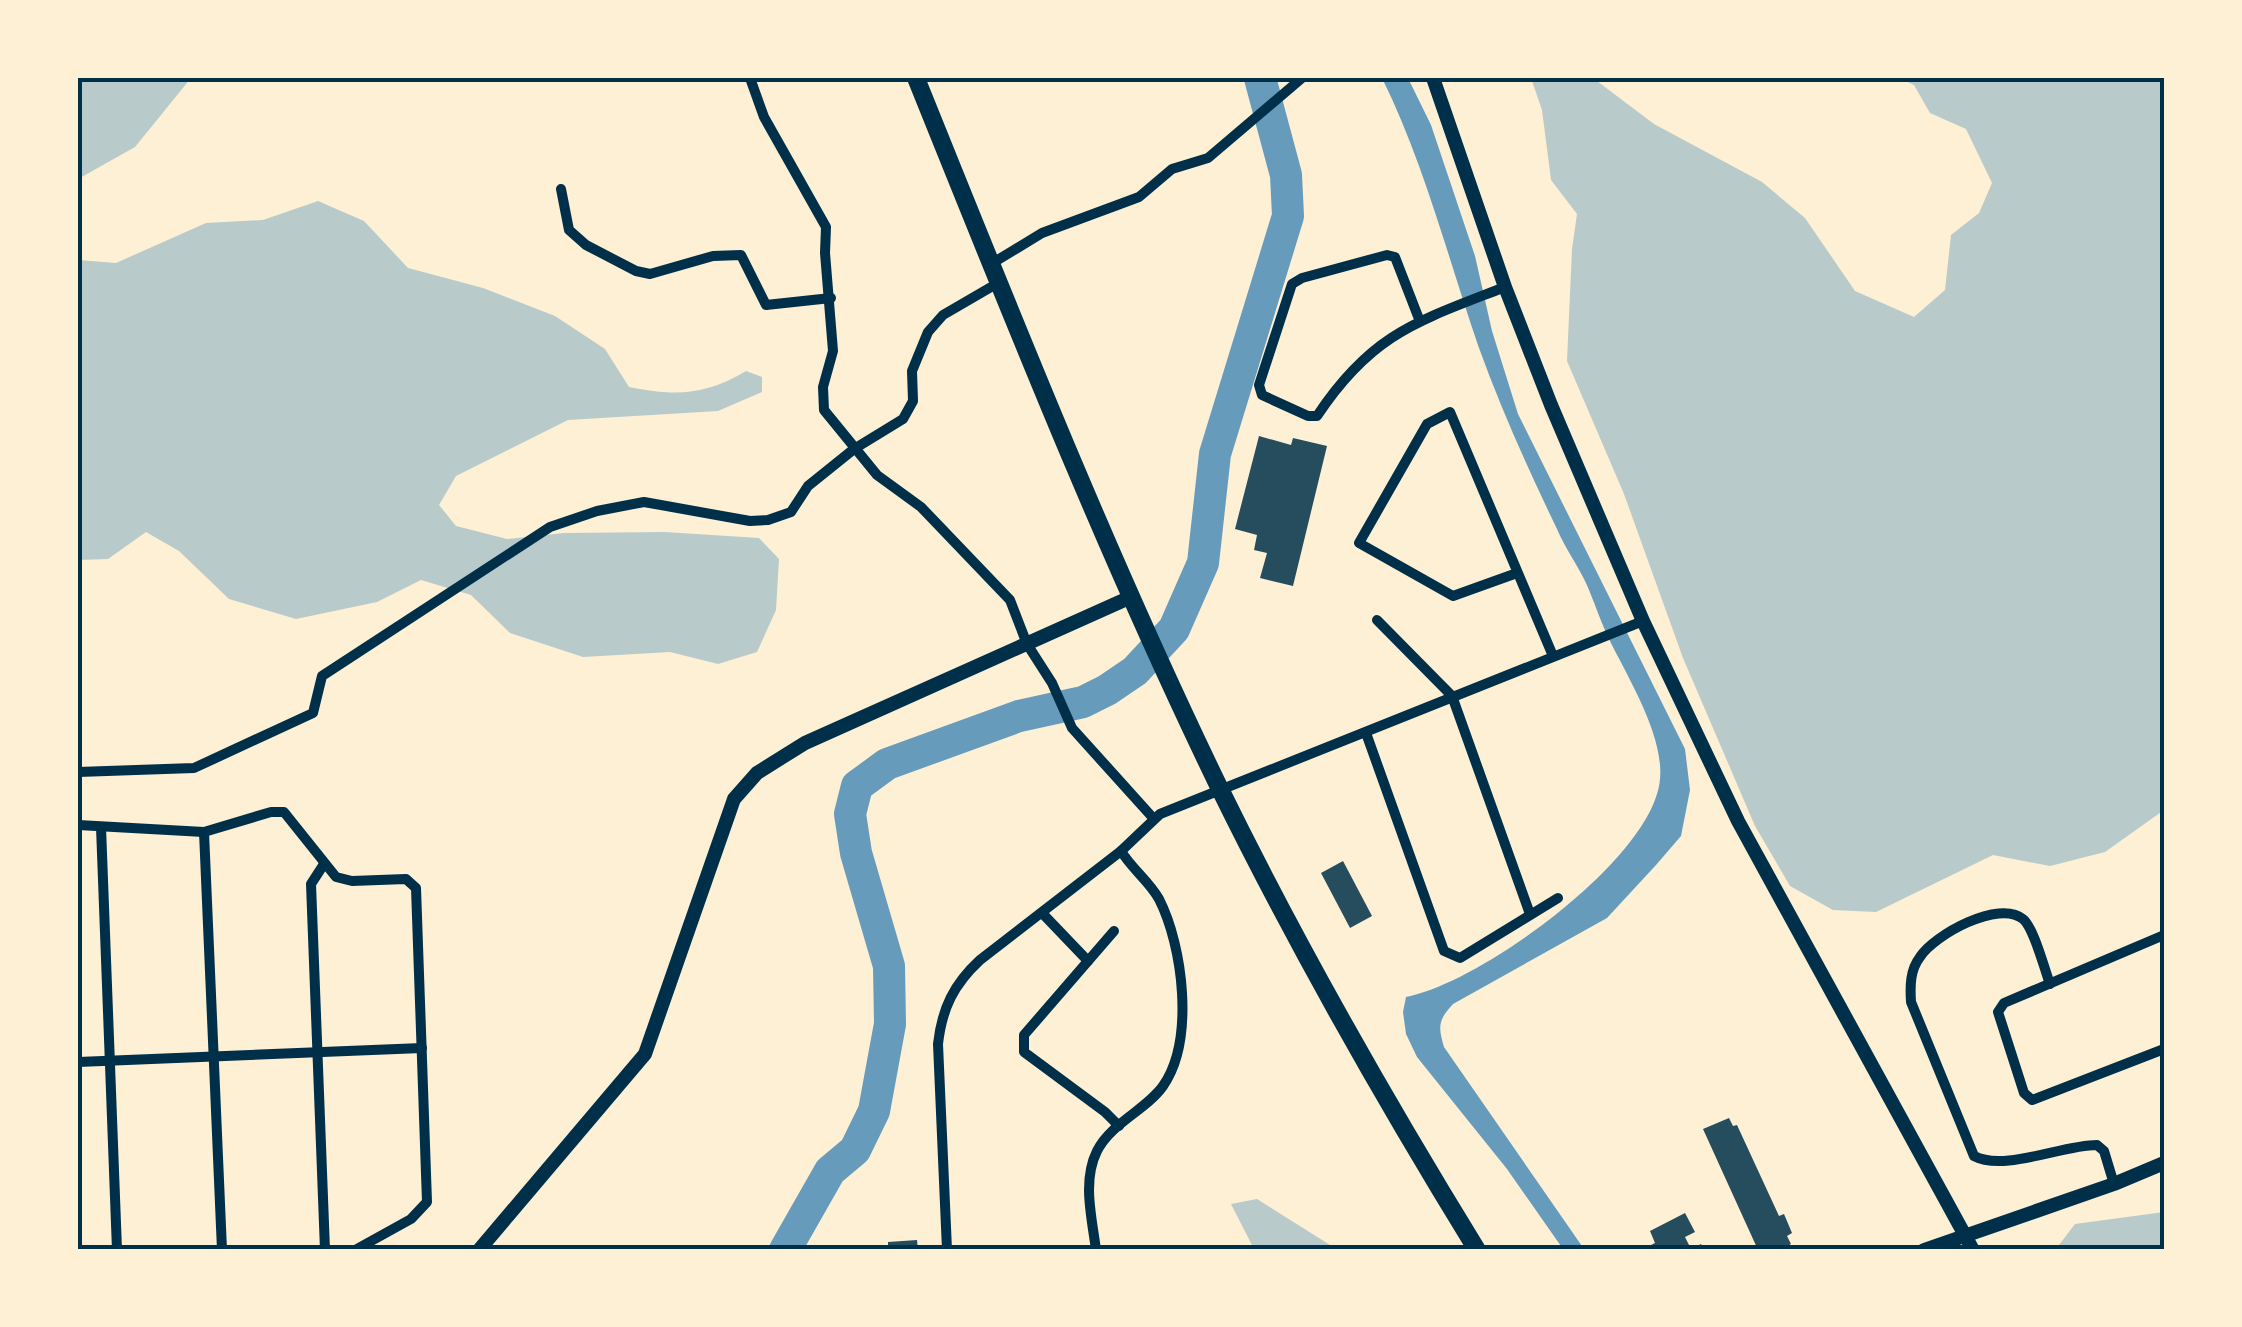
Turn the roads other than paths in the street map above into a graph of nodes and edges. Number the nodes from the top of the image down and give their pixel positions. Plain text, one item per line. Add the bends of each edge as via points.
1 (750, 78) edge
2 (916, 78) edge
3 (1302, 78) edge
4 (1433, 78) edge
5 (562, 189) dead end
6 (991, 264) junction
7 (998, 283) junction
8 (1505, 287) junction
9 (831, 298) junction
10 (1419, 320) junction
11 (854, 449) junction
12 (1517, 573) junction
13 (1131, 596) junction
14 (1377, 620) dead end
15 (1638, 623) junction
16 (1026, 644) junction
17 (1552, 656) junction
18 (1452, 696) junction
19 (1366, 733) junction
20 (78, 772) edge
21 (1221, 790) junction
22 (1154, 820) junction
23 (78, 825) edge
24 (101, 827) junction
25 (204, 832) junction
26 (1121, 851) junction
27 (324, 864) junction
28 (1558, 898) dead end
29 (1043, 914) junction
30 (1530, 914) junction
31 (1114, 930) dead end
32 (2164, 936) edge
33 (1088, 961) junction
34 (2050, 984) junction
35 (422, 1048) junction
36 (2164, 1048) edge
37 (318, 1052) junction
38 (214, 1056) junction
39 (110, 1060) junction
40 (78, 1062) edge
41 (1118, 1126) junction
42 (2164, 1162) edge
43 (2114, 1184) junction
44 (1964, 1234) junction
45 (117, 1250) edge
46 (222, 1250) edge
47 (325, 1250) edge
48 (355, 1250) edge
49 (480, 1250) edge
50 (946, 1250) edge
51 (1096, 1250) edge
52 (1477, 1250) edge
53 (1924, 1250) edge
54 (1973, 1250) edge

1 - 9 street via 764,118 826,227
2 - 6 main road
3 - 6 street via 1208,158 1172,169 1139,197 1042,233
4 - 8 street
5 - 9 street via 569,230 636,272 741,255 766,306
6 - 7 main road
7 - 11 street via 943,315 928,332 912,371 908,414
7 - 13 main road
8 - 10 street
8 - 15 street
9 - 11 street via 833,351 824,410
10 - 10 street via 1381,342 1317,416 1262,394 1292,284 1302,278 1395,257
11 - 16 street via 1010,600
11 - 20 street via 808,486 791,512 768,520 644,502 550,528 322,676 313,713 194,768
12 - 12 street via 1453,596 1360,542 1426,424 1450,412
12 - 17 street
13 - 16 street
13 - 21 main road
14 - 18 street
15 - 17 street
15 - 44 street
16 - 22 street via 1072,728
16 - 49 street via 756,772 734,800 717,840 645,1054
17 - 18 street
18 - 19 street
18 - 30 street
19 - 21 street
19 - 30 street via 1444,951 1460,958
21 - 22 street
21 - 52 main road via 1355,1048
22 - 26 street
23 - 24 street
24 - 25 street
24 - 39 street
25 - 27 street via 284,812
25 - 38 street
26 - 29 street
26 - 41 street via 1160,900 1181,974 1182,1034 1163,1086
27 - 35 street via 336,878 406,880 416,888
27 - 37 street via 311,884
28 - 30 street
29 - 33 street
29 - 50 street via 959,980 941,1016
31 - 33 street
32 - 34 street
33 - 41 street via 1024,1035 1024,1052
34 - 36 street via 2004,1003 1998,1012 2032,1100
34 - 43 street via 2026,921 2014,914 1989,916 1932,942 1917,960 1911,1002 1974,1156 1993,1163 2097,1145
35 - 37 street
35 - 48 street via 427,1202 412,1219
37 - 38 street
37 - 47 street
38 - 39 street
38 - 46 street
39 - 40 street
39 - 45 street
41 - 51 street via 1098,1150 1088,1181
42 - 43 street
43 - 44 street
44 - 53 street
44 - 54 street

